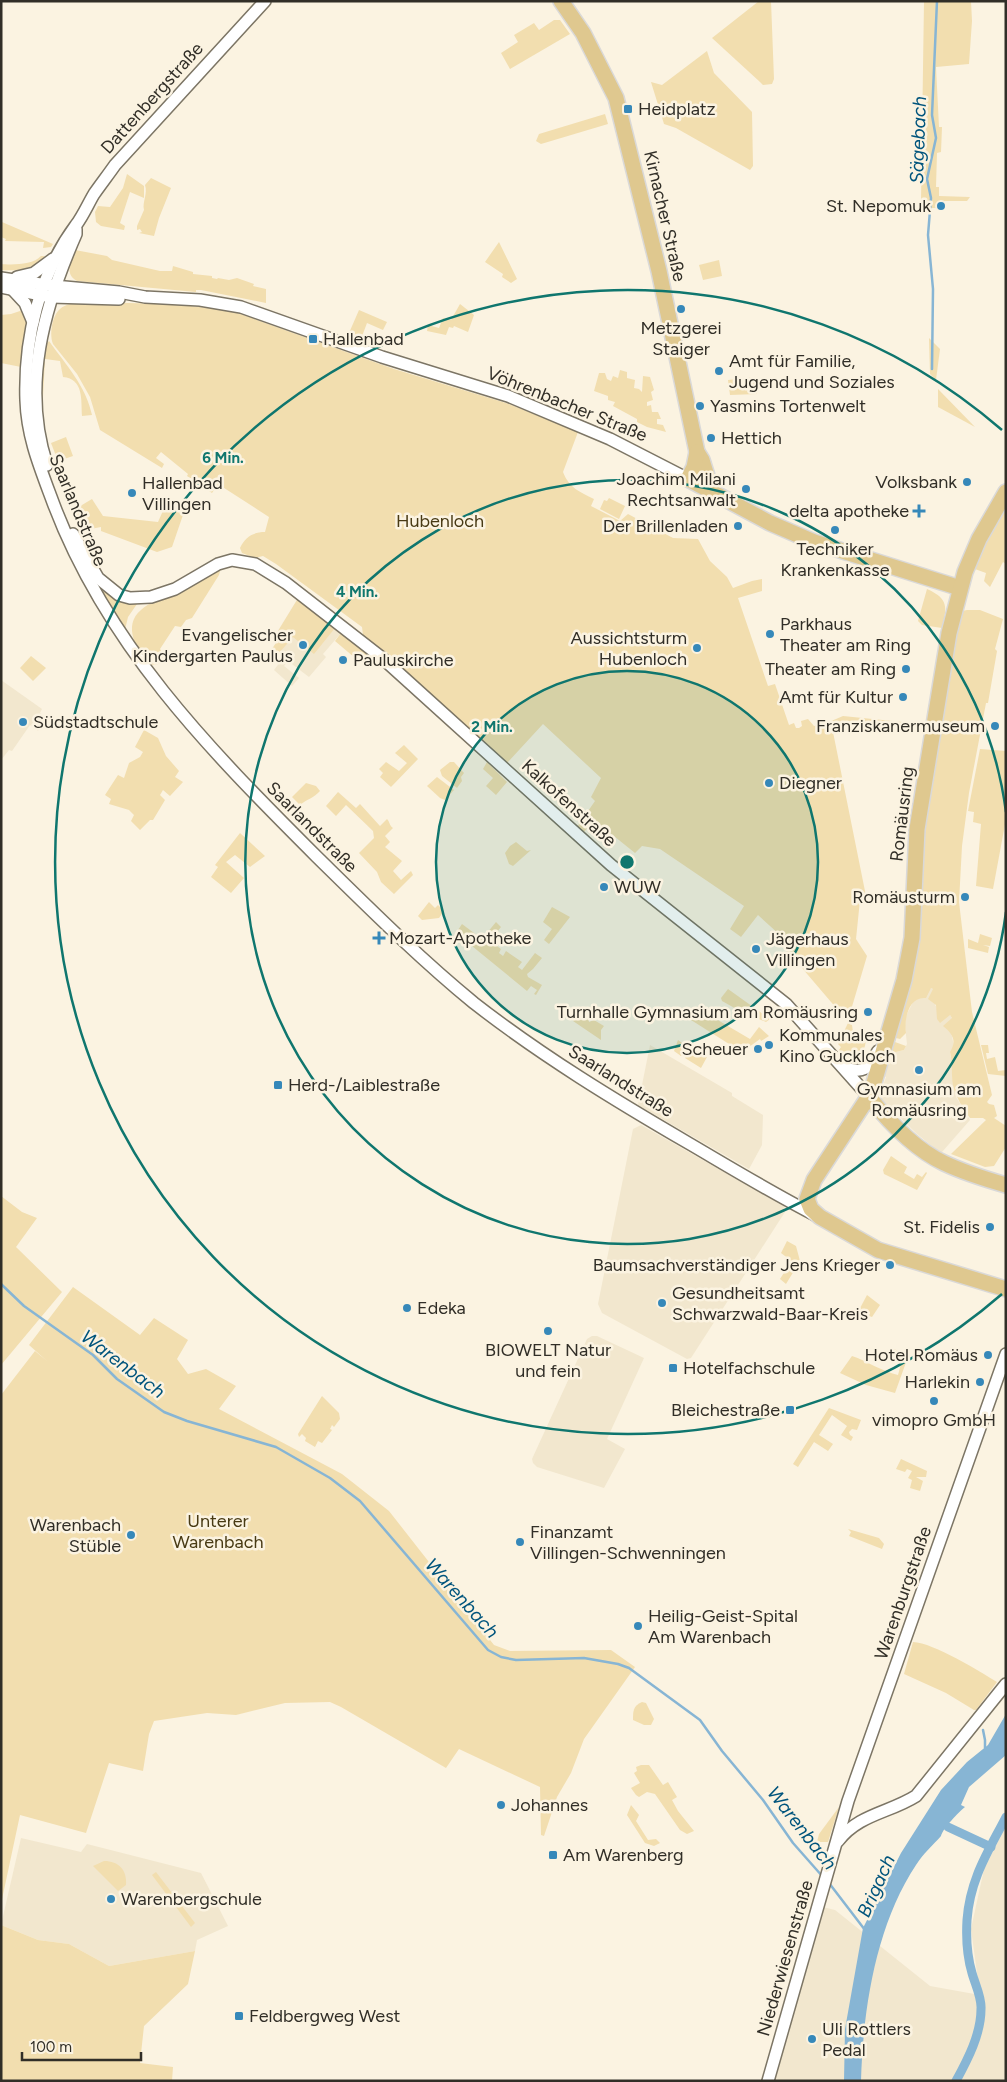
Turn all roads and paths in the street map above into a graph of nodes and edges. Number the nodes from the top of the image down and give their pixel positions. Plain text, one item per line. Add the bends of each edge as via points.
1 (265, 1) edge
2 (561, 1) edge
3 (76, 226) junction
4 (54, 258) junction
5 (5, 283) edge
6 (47, 290) junction
7 (33, 322) junction
8 (697, 452) junction
9 (688, 478) junction
10 (712, 492) junction
11 (1006, 492) edge
12 (960, 588) junction
13 (119, 595) joint
14 (884, 1045) junction
15 (843, 1067) junction
16 (869, 1097) junction
17 (814, 1180) junction
18 (1006, 1185) edge
19 (796, 1205) junction
20 (820, 1217) junction
21 (1006, 1289) edge
22 (1006, 1354) edge
23 (1006, 1684) edge
24 (835, 1848) junction
25 (768, 2081) edge

1 - 3 street, Dattenbergstraße via 115,165
2 - 8 main road, Kirnacher Straße via 583,33 616,98 659,271
3 - 4 street, Dattenbergstraße
3 - 6 street, Dattenbergstraße via 76,234
4 - 5 street via 34,273
4 - 6 street, Dattenbergstraße
5 - 6 street, Vöhrenbacher Straße
5 - 7 street via 25,303
6 - 7 street, Saarlandstraße
6 - 9 street, Vöhrenbacher Straße via 119,292 241,307 382,357 508,396 610,439
6 - 13 street, Saarlandstraße via 37,367 37,409 42,448 76,539 98,578
7 - 19 street, Saarlandstraße via 26,372 26,404 34,451 54,508 76,557 130,651 191,726 352,891 474,1002 572,1073
8 - 9 main road, Kirnacher Straße
8 - 10 main road, Kirnacher Straße
9 - 10 main road, Vöhrenbacher Straße
10 - 12 main road, Vöhrenbacher Straße via 814,542
11 - 12 main road, Romäusring via 979,539
12 - 14 main road, Romäusring via 919,812 908,965
13 - 15 street, Kalkofenstraße via 139,599 151,597 232,560 264,569 381,657 611,864 786,1004
14 - 15 street, Romäusring via 873,1064 866,1069
14 - 16 main road, Romäusring
15 - 16 street, Kalkofenstraße
16 - 17 main road, Romäusring
16 - 18 main road via 897,1128 926,1152 944,1163
17 - 19 street
17 - 20 main road via 807,1199
19 - 20 street, Saarlandstraße
20 - 21 main road via 886,1253
22 - 24 street, Warenburgstraße via 852,1787
23 - 24 street via 916,1796 853,1825
24 - 25 street, Niederwiesenstraße

